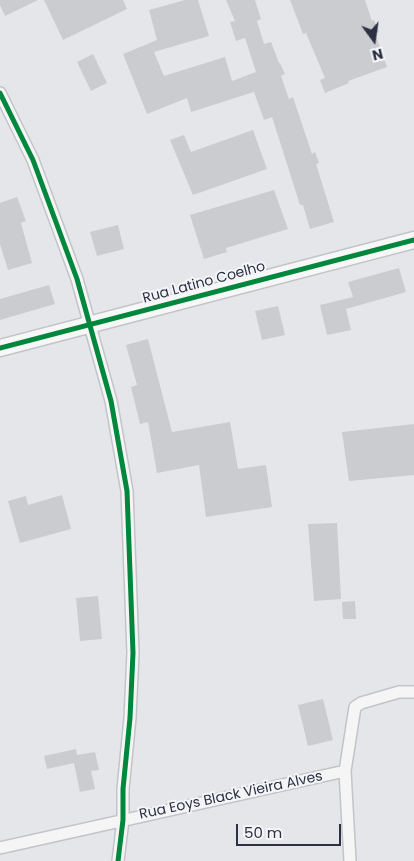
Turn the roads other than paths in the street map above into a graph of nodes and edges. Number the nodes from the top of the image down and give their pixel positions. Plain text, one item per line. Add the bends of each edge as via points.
1 (0, 93) edge
2 (414, 240) edge
3 (90, 325) junction
4 (0, 348) edge
5 (414, 692) edge
6 (345, 771) junction
7 (123, 820) junction
8 (0, 848) edge
9 (118, 861) edge
10 (350, 861) edge

1 - 3 street via 32,160 77,279
2 - 3 street, Rua Latino Coelho
3 - 4 street, Rua Latino Coelho
3 - 7 street via 111,402 127,491 133,653
5 - 6 street via 399,692 357,704
6 - 7 street, Rua Eoys Black Vieira Alves
6 - 10 street
7 - 8 street, Rua Eoys Black Vieira Alves
7 - 9 street

